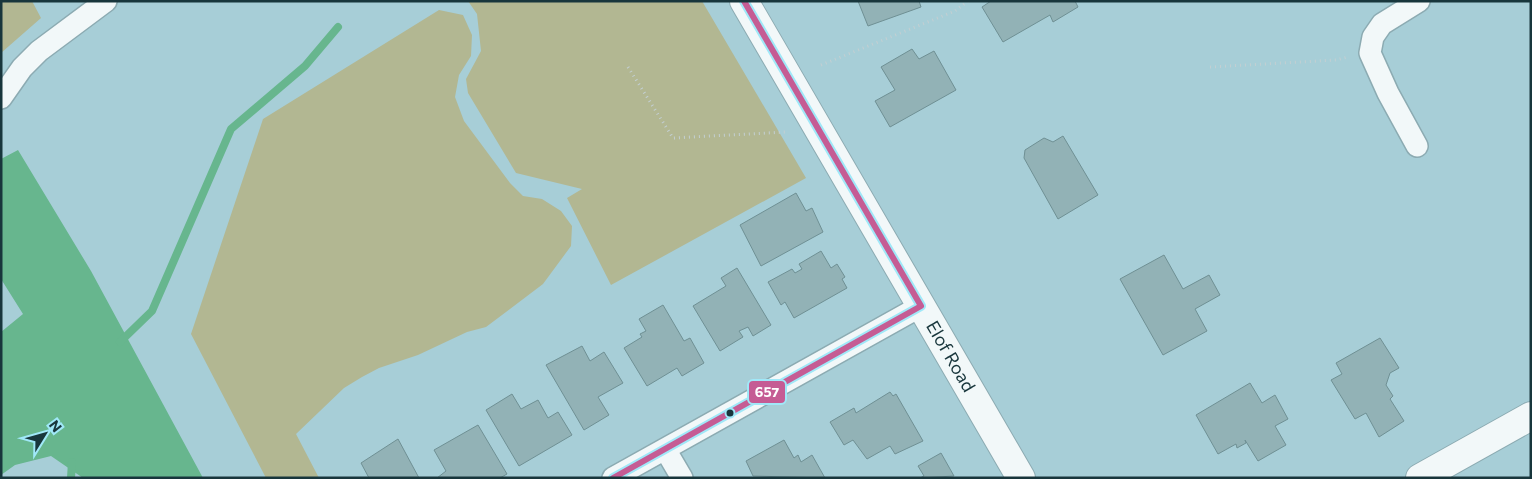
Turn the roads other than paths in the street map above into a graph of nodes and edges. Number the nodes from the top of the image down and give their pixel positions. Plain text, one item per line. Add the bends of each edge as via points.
1 (106, 1) edge
2 (744, 1) edge
3 (1419, 1) edge
4 (1, 98) edge
5 (1417, 146) dead end
6 (921, 306) junction
7 (1531, 416) edge
8 (665, 449) junction
9 (613, 478) edge
10 (682, 478) edge
11 (1021, 478) edge
12 (1420, 478) edge

1 - 4 street via 39,50
2 - 6 street, Elof Road
3 - 5 street via 1382,24 1373,38 1370,53
6 - 8 street
6 - 11 street, Elof Road
7 - 12 street
8 - 9 street
8 - 10 street

